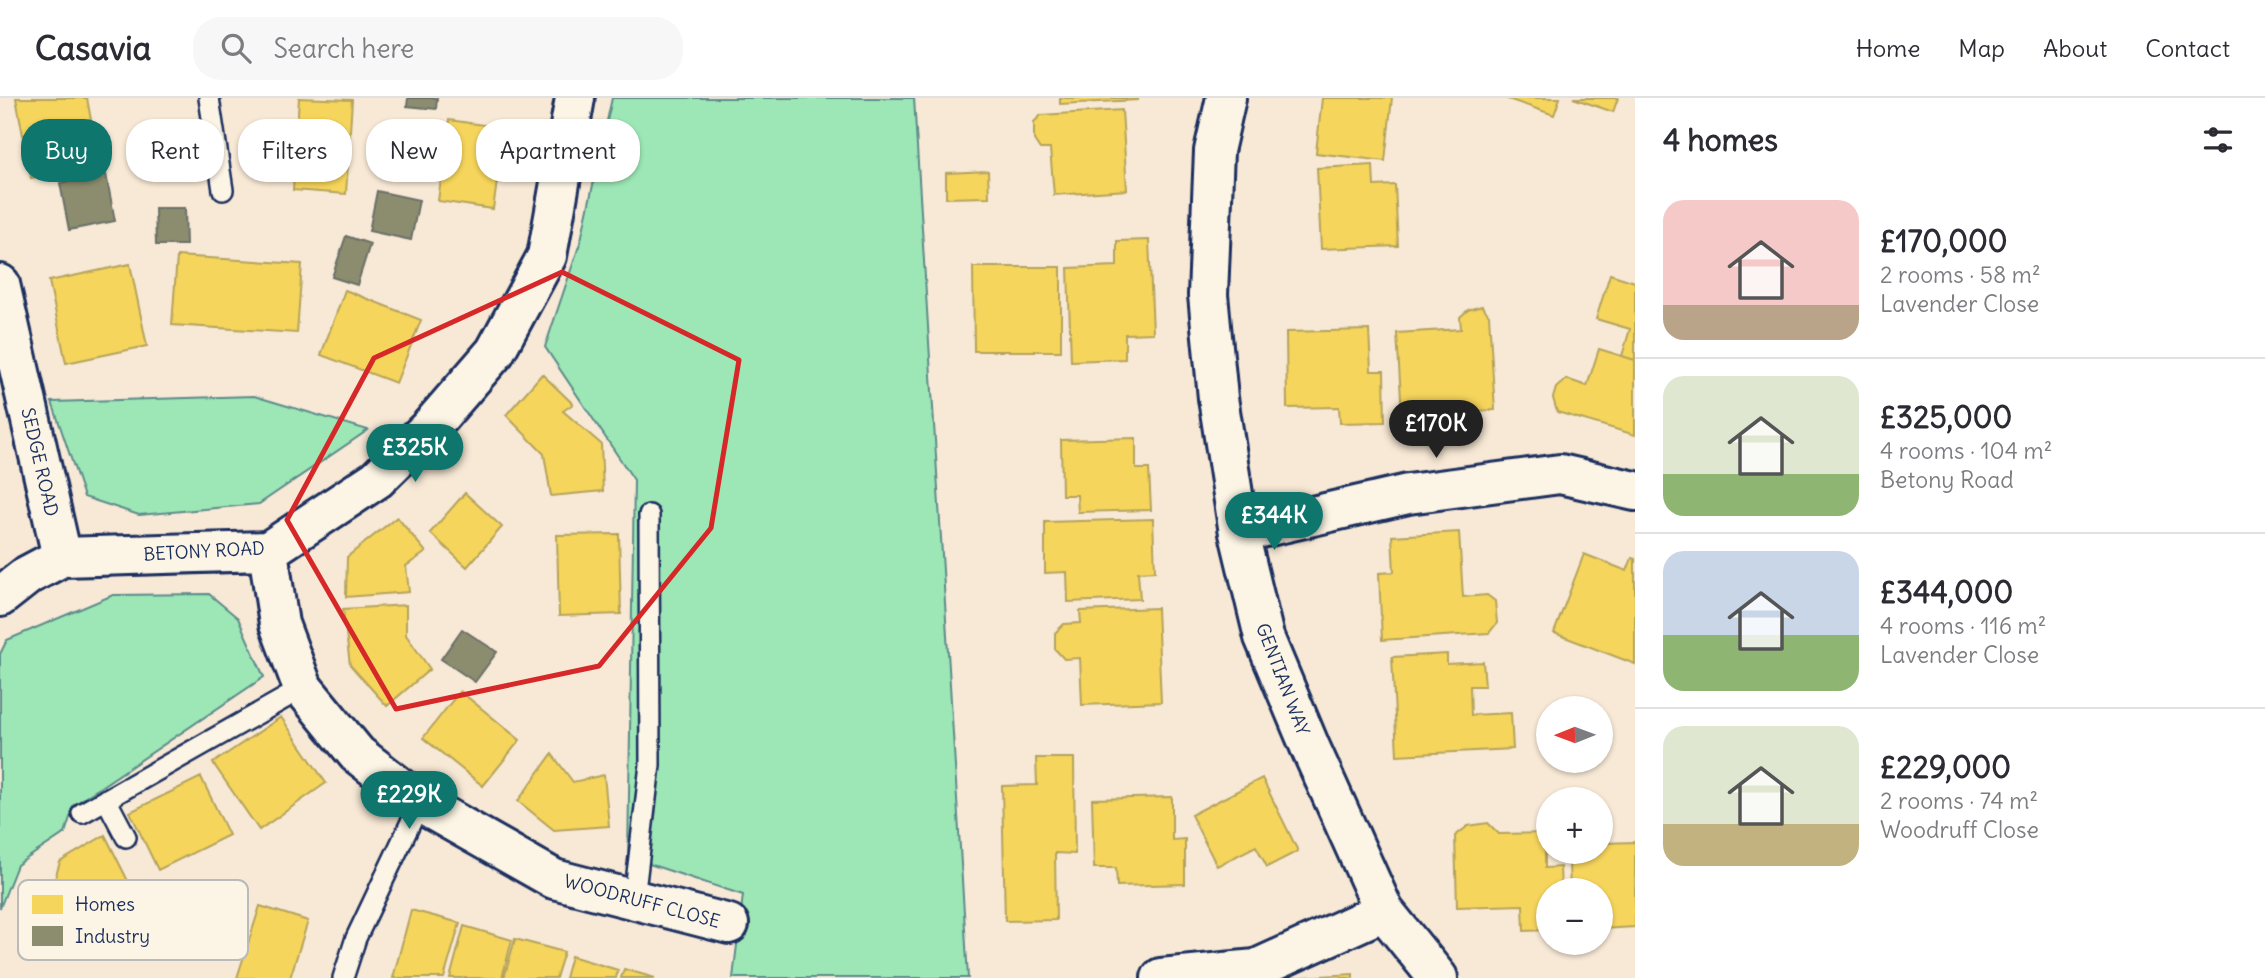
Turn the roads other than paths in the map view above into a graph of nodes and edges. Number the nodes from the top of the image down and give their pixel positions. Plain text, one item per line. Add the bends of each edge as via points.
1 (209, 98) edge
2 (575, 98) edge
3 (1226, 98) edge
4 (223, 190) dead end
5 (0, 284) edge
6 (1635, 491) edge
7 (649, 515) dead end
8 (1239, 533) junction
9 (268, 551) junction
10 (62, 557) junction
11 (0, 597) edge
12 (303, 688) junction
13 (106, 799) junction
14 (420, 803) junction
15 (82, 813) dead end
16 (126, 837) dead end
17 (634, 899) junction
18 (1384, 911) junction
19 (729, 924) dead end
20 (343, 978) edge
21 (1161, 978) edge
22 (1438, 978) edge

1 - 4 lane
2 - 9 street, BETONY ROAD via 547,256 495,352 430,428 377,479
3 - 8 street, GENTIAN WAY via 1214,150 1208,295
5 - 10 street, SEDGE ROAD
6 - 8 street via 1560,474 1408,494
7 - 17 lane via 650,765
8 - 18 street, GENTIAN WAY via 1264,637
9 - 10 street, BETONY ROAD
9 - 12 street, WOODRUFF CLOSE via 279,624
10 - 11 street, BETONY ROAD
12 - 13 lane
12 - 14 street, WOODRUFF CLOSE via 357,754
13 - 15 lane
13 - 16 lane
14 - 17 street, WOODRUFF CLOSE via 554,879
14 - 20 lane via 356,938
17 - 19 street, WOODRUFF CLOSE
18 - 21 street via 1256,969
18 - 22 street, GENTIAN WAY

